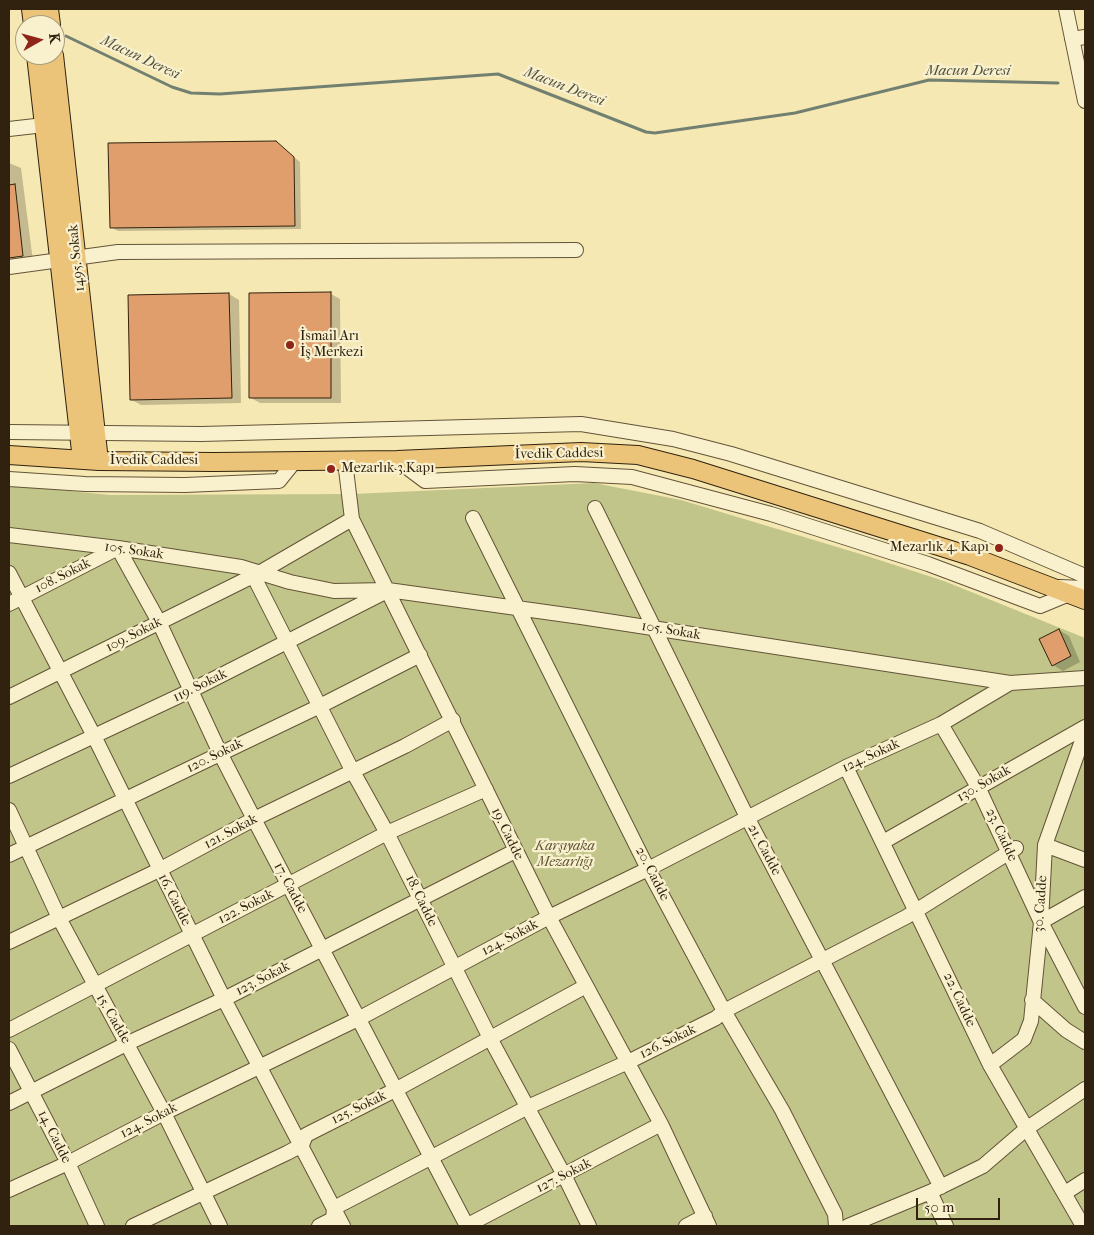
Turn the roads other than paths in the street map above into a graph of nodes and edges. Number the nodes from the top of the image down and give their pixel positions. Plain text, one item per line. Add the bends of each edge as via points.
1 (1066, 9) edge
2 (1079, 38) edge
3 (38, 65) edge
4 (54, 65) edge
5 (1085, 101) edge
6 (53, 124) junction
7 (9, 129) edge
8 (576, 250) dead end
9 (69, 258) junction
10 (9, 267) edge
11 (9, 432) edge
12 (87, 433) junction
13 (9, 455) edge
14 (90, 460) junction
15 (397, 460) junction
16 (295, 461) junction
17 (345, 461) junction
18 (9, 479) edge
19 (596, 508) dead end
20 (473, 518) dead end
21 (352, 519) junction
22 (9, 535) edge
23 (118, 548) junction
24 (9, 572) edge
25 (256, 574) junction
26 (1085, 576) edge
27 (388, 590) junction
28 (1080, 594) edge
29 (15, 601) edge
30 (519, 609) junction
31 (159, 622) junction
32 (653, 628) junction
33 (288, 643) junction
34 (420, 655) junction
35 (59, 673) junction
36 (1085, 678) edge
37 (1010, 684) junction
38 (192, 690) junction
39 (9, 697) edge
40 (320, 706) junction
41 (453, 720) junction
42 (941, 724) junction
43 (1085, 726) edge
44 (1085, 732) edge
45 (94, 736) junction
46 (220, 753) junction
47 (846, 767) junction
48 (352, 770) junction
49 (9, 776) edge
50 (978, 787) junction
51 (486, 788) junction
52 (125, 801) junction
53 (9, 810) edge
54 (747, 817) junction
55 (254, 819) junction
56 (387, 833) junction
57 (883, 842) junction
58 (1045, 845) junction
59 (26, 847) junction
60 (1013, 850) junction
61 (515, 851) junction
62 (9, 855) edge
63 (1085, 860) edge
64 (158, 870) junction
65 (648, 870) junction
66 (288, 886) junction
67 (1085, 897) edge
68 (420, 900) junction
69 (916, 910) junction
70 (549, 917) junction
71 (59, 918) junction
72 (1041, 922) junction
73 (192, 934) junction
74 (9, 942) edge
75 (322, 949) junction
76 (822, 961) junction
77 (453, 968) junction
78 (94, 985) junction
79 (586, 986) junction
80 (224, 998) junction
81 (1032, 1000) junction
82 (1085, 1005) edge
83 (724, 1011) junction
84 (360, 1018) junction
85 (9, 1030) edge
86 (490, 1038) junction
87 (1085, 1042) edge
88 (128, 1043) junction
89 (9, 1049) edge
90 (628, 1062) junction
91 (990, 1065) junction
92 (260, 1068) junction
93 (397, 1089) junction
94 (1085, 1089) edge
95 (31, 1092) junction
96 (9, 1103) edge
97 (528, 1107) junction
98 (164, 1113) junction
99 (661, 1124) junction
100 (1026, 1129) junction
101 (302, 1144) junction
102 (431, 1156) junction
103 (68, 1163) junction
104 (564, 1175) junction
105 (1085, 1180) edge
106 (9, 1190) edge
107 (936, 1190) junction
108 (203, 1192) junction
109 (1065, 1193) junction
110 (334, 1208) junction
111 (707, 1221) edge
112 (97, 1226) edge
113 (133, 1226) edge
114 (220, 1226) edge
115 (319, 1226) edge
116 (343, 1226) edge
117 (467, 1226) edge
118 (589, 1226) edge
119 (686, 1226) edge
120 (836, 1226) edge
121 (848, 1226) edge
122 (946, 1226) edge
123 (1083, 1226) edge

1 - 2 street
2 - 5 street
3 - 6 main road, 1495. Sokak
4 - 6 main road, 1495. Sokak
6 - 7 street
6 - 9 main road, 1495. Sokak
8 - 9 street via 118,252
9 - 10 street
9 - 12 main road, 1495. Sokak
11 - 12 street
12 - 14 main road, 1495. Sokak
12 - 26 street via 295,432 582,424 674,439 731,454 980,531
13 - 14 main road, İvedik Caddesi
14 - 16 main road, İvedik Caddesi
15 - 17 main road, İvedik Caddesi
15 - 28 main road, İvedik Caddesi via 581,452 638,455 693,469 970,556 1051,587
15 - 28 street via 425,481 575,474 632,477 771,514 928,564 1040,606
16 - 17 main road, İvedik Caddesi
16 - 18 street via 279,482 130,485
17 - 21 street
19 - 32 street, 21. Cadde
20 - 30 street, 20. Cadde
21 - 25 street
21 - 27 street, 19. Cadde
22 - 23 street, 105. Sokak
23 - 25 street, 105. Sokak via 241,567
23 - 29 street, 108. Sokak
23 - 31 street, 17. Cadde
24 - 29 street, 16. Cadde
25 - 27 street, 105. Sokak via 334,591
25 - 31 street, 109. Sokak
25 - 33 street, 18. Cadde
27 - 30 street, 105. Sokak
27 - 33 street, 119. Sokak
27 - 34 street, 19. Cadde
29 - 35 street, 16. Cadde
30 - 32 street, 105. Sokak
30 - 65 street, 20. Cadde
31 - 35 street, 109. Sokak
31 - 38 street, 17. Cadde
32 - 37 street, 105. Sokak
32 - 54 street, 21. Cadde
33 - 38 street, 119. Sokak
33 - 40 street, 18. Cadde
34 - 40 street, 120. Sokak
34 - 41 street, 19. Cadde
35 - 39 street, 109. Sokak
35 - 45 street, 16. Cadde
36 - 37 street, 105. Sokak
37 - 42 street, 124. Sokak
38 - 45 street, 119. Sokak
38 - 46 street, 17. Cadde
40 - 46 street, 120. Sokak
40 - 48 street, 18. Cadde
41 - 48 street, 121. Sokak
41 - 51 street, 19. Cadde
42 - 47 street, 124. Sokak
42 - 50 street, 23. Cadde
43 - 50 street, 130. Sokak
44 - 58 street, 30. Cadde
45 - 49 street, 119. Sokak
45 - 52 street, 16. Cadde
46 - 52 street, 120. Sokak
46 - 55 street, 17. Cadde
47 - 54 street, 124. Sokak
47 - 57 street, 22. Cadde
48 - 55 street, 121. Sokak
48 - 56 street, 18. Cadde
50 - 57 street, 130. Sokak
50 - 60 street, 23. Cadde
51 - 56 street, 122. Sokak
51 - 61 street, 19. Cadde
52 - 59 street, 120. Sokak
52 - 64 street, 16. Cadde
53 - 59 street, 15. Cadde
54 - 65 street, 124. Sokak
54 - 76 street, 21. Cadde
55 - 64 street, 121. Sokak
55 - 66 street, 17. Cadde
56 - 66 street, 122. Sokak
56 - 68 street, 18. Cadde
57 - 69 street, 22. Cadde
58 - 63 street
58 - 72 street, 30. Cadde
59 - 62 street, 120. Sokak
59 - 71 street, 15. Cadde
60 - 69 street, 126. Sokak
60 - 72 street, 23. Cadde
61 - 68 street, 123. Sokak
61 - 70 street, 19. Cadde
64 - 71 street, 121. Sokak
64 - 73 street, 16. Cadde
65 - 70 street, 124. Sokak
65 - 83 street, 20. Cadde
66 - 73 street, 122. Sokak
66 - 75 street, 17. Cadde
67 - 72 street
68 - 75 street, 123. Sokak
68 - 77 street, 18. Cadde
69 - 76 street, 126. Sokak
69 - 91 street, 22. Cadde
70 - 77 street, 124. Sokak
70 - 79 street, 19. Cadde
71 - 74 street, 121. Sokak
71 - 78 street, 15. Cadde
72 - 81 street, 30. Cadde
72 - 82 street, 23. Cadde
73 - 78 street, 122. Sokak
73 - 80 street, 16. Cadde
75 - 80 street, 123. Sokak
75 - 84 street, 17. Cadde
76 - 83 street, 126. Sokak
76 - 107 street, 21. Cadde
77 - 84 street, 124. Sokak
77 - 86 street, 18. Cadde
78 - 85 street, 122. Sokak
78 - 88 street, 15. Cadde
79 - 86 street, 125. Sokak
79 - 90 street, 19. Cadde
80 - 88 street, 123. Sokak
80 - 92 street, 16. Cadde
81 - 87 street
81 - 91 street, 30. Cadde via 1024,1039
83 - 90 street, 126. Sokak
83 - 120 street, 20. Cadde via 782,1110 835,1214
84 - 92 street, 124. Sokak
84 - 93 street, 17. Cadde
86 - 93 street, 125. Sokak
86 - 97 street, 18. Cadde
88 - 95 street, 123. Sokak
88 - 98 street, 15. Cadde
89 - 95 street, 14. Cadde
90 - 97 street, 126. Sokak
90 - 99 street, 19. Cadde
91 - 100 street, 22. Cadde
92 - 98 street, 124. Sokak
92 - 101 street, 16. Cadde
93 - 101 street, 125. Sokak via 306,1134
93 - 102 street, 17. Cadde
94 - 100 street
95 - 96 street, 123. Sokak
95 - 103 street, 14. Cadde
97 - 102 street, 126. Sokak
97 - 104 street, 18. Cadde
98 - 103 street, 124. Sokak
98 - 108 street, 15. Cadde
99 - 104 street, 127. Sokak
99 - 111 street, 19. Cadde
100 - 107 street via 984,1166
100 - 109 street, 22. Cadde
101 - 108 street, 125. Sokak
101 - 110 street, 16. Cadde
102 - 110 street, 126. Sokak
102 - 117 street, 17. Cadde
103 - 106 street, 124. Sokak
103 - 112 street, 14. Cadde
104 - 117 street, 127. Sokak
104 - 118 street, 18. Cadde
105 - 109 street
107 - 121 street
107 - 122 street, 21. Cadde
108 - 113 street, 125. Sokak
108 - 114 street, 15. Cadde
109 - 123 street, 22. Cadde
110 - 115 street, 126. Sokak via 333,1219
110 - 116 street, 16. Cadde
111 - 119 street

